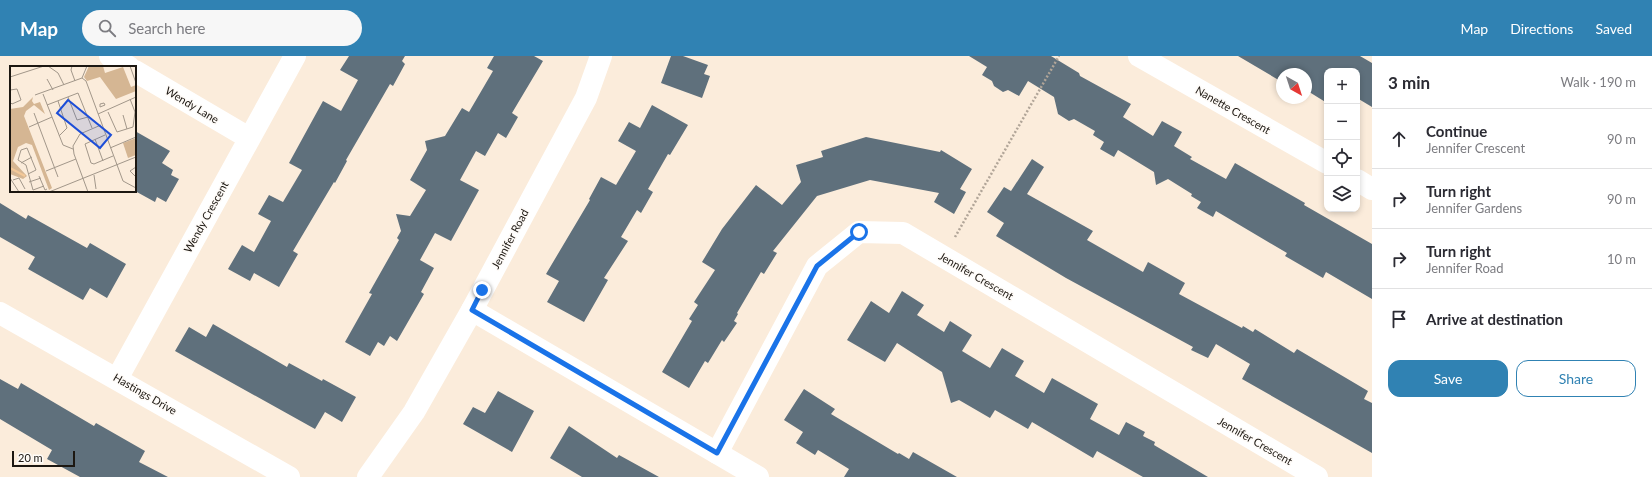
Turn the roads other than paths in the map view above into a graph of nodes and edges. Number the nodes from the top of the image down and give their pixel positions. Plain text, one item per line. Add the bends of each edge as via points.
1 (110, 56) edge
2 (295, 56) edge
3 (601, 56) edge
4 (1140, 56) edge
5 (127, 66) edge
6 (136, 72) edge
7 (249, 138) junction
8 (1324, 161) edge
9 (1360, 182) edge
10 (1372, 189) edge
11 (472, 310) junction
12 (0, 312) edge
13 (117, 379) junction
14 (717, 453) junction
15 (289, 477) edge
16 (368, 477) edge
17 (758, 477) edge
18 (1317, 477) edge

1 - 5 street
2 - 7 street, Wendy Crescent
3 - 11 street, Jennifer Road via 586,98
4 - 8 street, Nanette Crescent
6 - 7 street, Wendy Lane
7 - 13 street, Wendy Crescent
9 - 10 street
11 - 14 street
11 - 16 street, Jennifer Road via 414,412
12 - 13 street, Hastings Drive
13 - 15 street, Hastings Drive
14 - 17 street
14 - 18 street, Jennifer Crescent via 817,266 859,232 903,233

